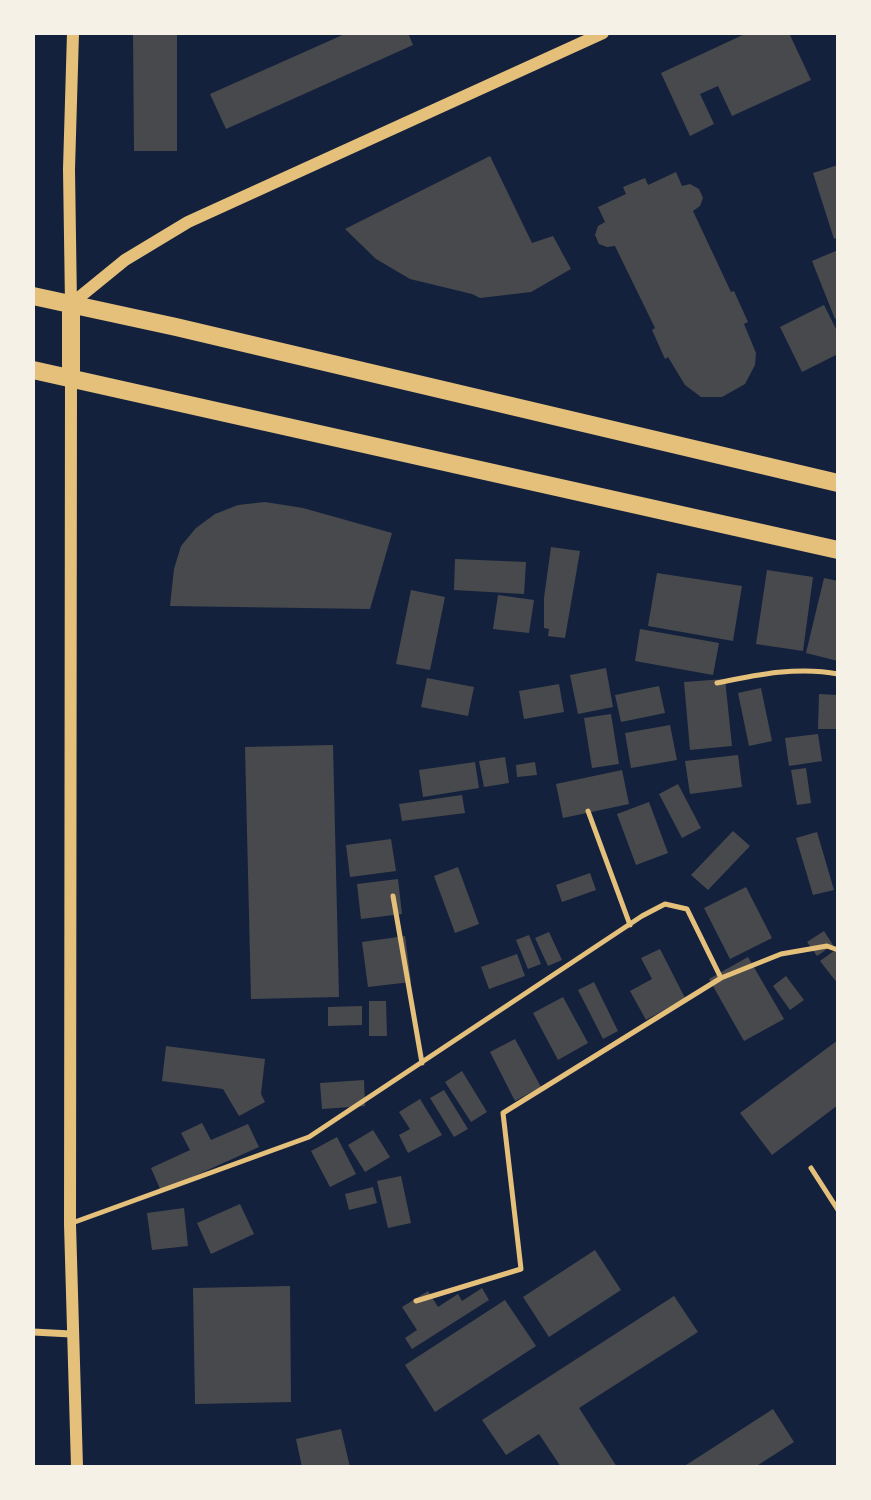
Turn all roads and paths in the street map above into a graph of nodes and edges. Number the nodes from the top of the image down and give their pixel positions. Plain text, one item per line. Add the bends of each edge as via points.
1 (73, 33) edge
2 (603, 33) edge
3 (33, 296) edge
4 (71, 304) junction
5 (33, 370) edge
6 (71, 379) junction
7 (838, 483) edge
8 (838, 550) edge
9 (838, 674) edge
10 (717, 683) dead end
11 (588, 811) dead end
12 (393, 896) dead end
13 (630, 925) junction
14 (838, 950) edge
15 (721, 978) junction
16 (422, 1063) junction
17 (811, 1168) dead end
18 (838, 1210) edge
19 (69, 1224) junction
20 (416, 1301) dead end
21 (33, 1332) edge
22 (72, 1334) junction
23 (77, 1467) edge

1 - 4 street
2 - 4 street via 188,222 125,260
3 - 4 main road
4 - 6 main road
4 - 7 main road
5 - 6 main road
6 - 8 main road
6 - 19 street
9 - 10 lane via 762,673
11 - 13 lane
12 - 16 lane
13 - 15 lane via 665,904 687,909
13 - 16 lane
14 - 15 lane via 827,946 781,954
15 - 20 lane via 503,1113 522,1269
16 - 19 lane via 309,1137
17 - 18 lane
19 - 22 street
21 - 22 street
22 - 23 street

